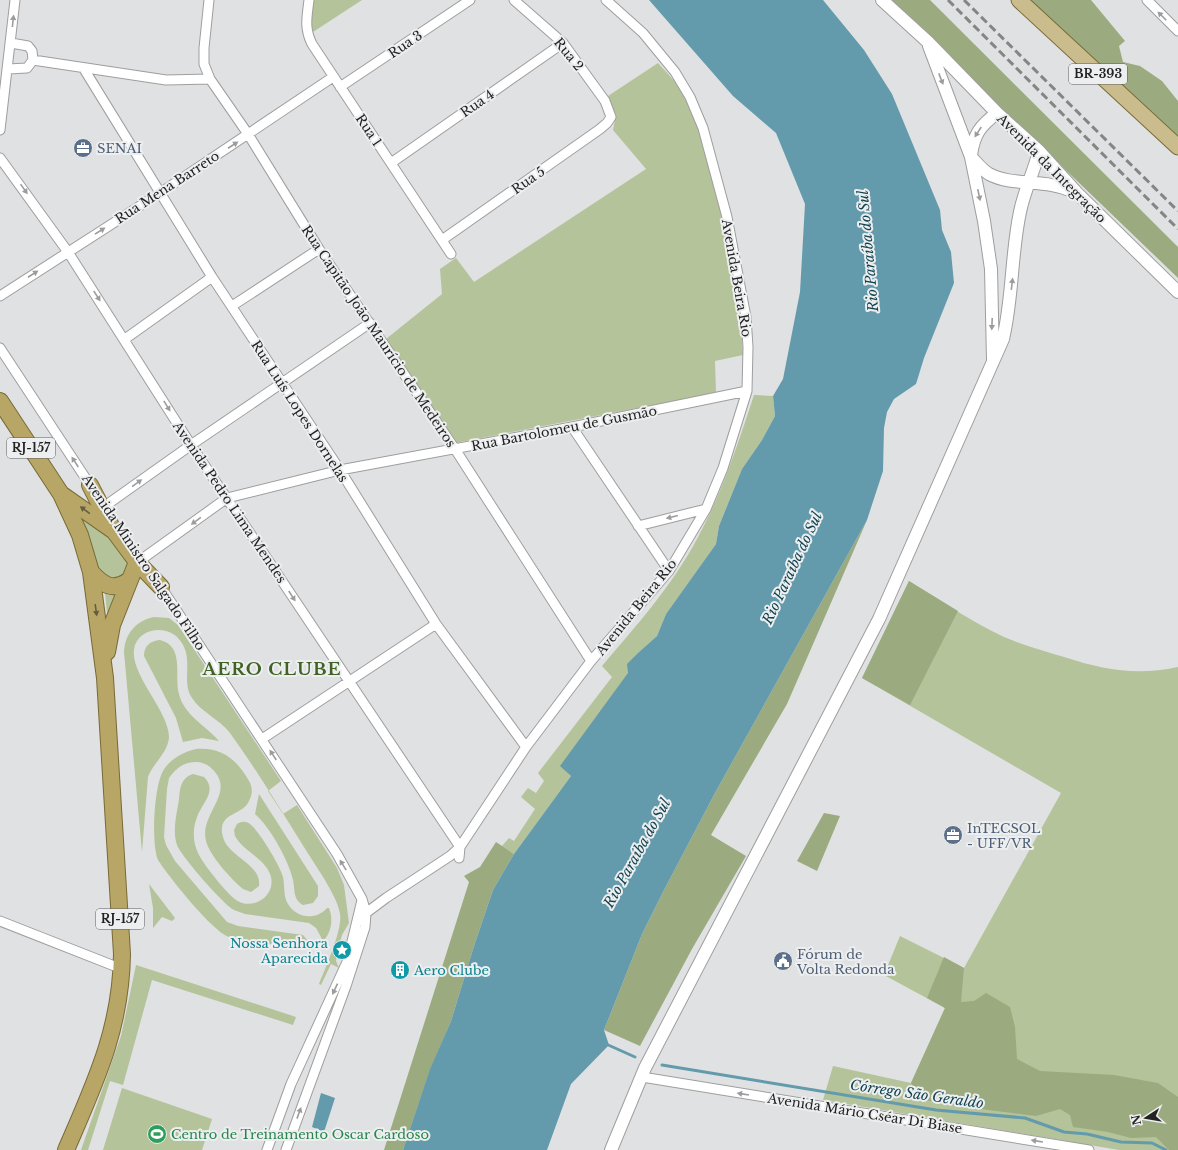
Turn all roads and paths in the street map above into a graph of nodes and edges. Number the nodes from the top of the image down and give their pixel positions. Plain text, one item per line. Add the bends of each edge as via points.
1 (15, 0) edge
2 (209, 0) edge
3 (309, 0) edge
4 (470, 0) edge
5 (514, 0) edge
6 (606, 0) edge
7 (882, 0) edge
8 (1019, 0) edge
9 (1147, 0) edge
10 (1178, 31) edge
11 (928, 42) junction
12 (11, 43) junction
13 (563, 43) junction
14 (33, 60) junction
15 (8, 69) junction
16 (84, 69) junction
17 (333, 77) junction
18 (210, 80) junction
19 (340, 87) junction
20 (997, 113) junction
21 (611, 117) joint
22 (0, 130) edge
23 (248, 134) junction
24 (1178, 147) edge
25 (1039, 151) junction
26 (971, 157) junction
27 (0, 158) edge
28 (392, 163) junction
29 (1029, 181) junction
30 (160, 193) junction
31 (1077, 193) junction
32 (442, 240) junction
33 (319, 249) junction
34 (68, 252) junction
35 (451, 254) dead end
36 (212, 277) junction
37 (1178, 292) edge
38 (0, 296) edge
39 (232, 306) junction
40 (370, 323) junction
41 (125, 339) junction
42 (0, 348) edge
43 (993, 361) junction
44 (282, 382) junction
45 (746, 392) junction
46 (0, 401) edge
47 (572, 427) junction
48 (191, 445) junction
49 (455, 449) junction
50 (340, 470) junction
51 (90, 485) junction
52 (61, 494) junction
53 (228, 498) junction
54 (105, 506) junction
55 (706, 509) junction
56 (638, 526) junction
57 (114, 531) junction
58 (139, 561) junction
59 (669, 571) junction
60 (91, 572) junction
61 (128, 582) junction
62 (161, 587) joint
63 (436, 624) junction
64 (591, 661) junction
65 (105, 678) junction
66 (349, 682) junction
67 (262, 739) junction
68 (526, 747) junction
69 (460, 847) junction
70 (459, 858) dead end
71 (386, 898) junction
72 (362, 899) junction
73 (366, 913) junction
74 (0, 921) edge
75 (122, 969) junction
76 (643, 1073) junction
77 (66, 1150) edge
78 (267, 1150) edge
79 (286, 1150) edge
80 (611, 1150) edge
81 (1089, 1150) edge

12 -> 1 street
2 - 18 street, Rua Capitão João Maurício de Medeiros via 204,64
3 - 17 street, Rua 1 via 307,33
4 - 19 street, Rua 3
5 - 13 street, Rua 2
6 - 45 street, Avenida Beira Rio via 643,33 675,72 690,97 703,128 727,217 746,317
7 - 11 street, Avenida da Integração
8 - 24 main road, BR-393
10 -> 9 street
11 - 20 street, Avenida da Integração
11 -> 26 street
12 - 14 street via 28,46 32,51
12 - 15 street
13 - 21 street, Rua 2 via 605,101
13 - 28 street, Rua 4
14 - 15 street via 28,68
14 - 16 street
15 - 22 street
16 - 18 street via 166,80
16 - 30 street, Rua Luís Lopes Dornelas
17 - 19 street, Rua 1
17 - 23 street, Rua Mena Barreto
18 - 23 street, Rua Capitão João Maurício de Medeiros
19 - 28 street, Rua 1
20 - 25 street, Avenida da Integração
20 -> 26 street via 979,129 973,141
21 - 32 street, Rua 5 via 600,129
30 -> 23 street, Rua Mena Barreto
23 - 33 street, Rua Capitão João Maurício de Medeiros
25 - 29 street
25 - 31 street, Avenida da Integração
26 - 29 street via 988,173 1001,179
26 -> 43 street via 991,269
27 -> 34 street, Avenida Pedro Lima Mendes
28 - 32 street, Rua 1
29 - 31 street via 1056,185
43 -> 29 street via 1004,339 1008,320 1015,243 1020,211
34 -> 30 street, Rua Mena Barreto
30 - 36 street, Rua Luís Lopes Dornelas
31 - 37 street, Avenida da Integração
32 - 35 street, Rua 1
33 - 39 street
33 - 40 street, Rua Capitão João Maurício de Medeiros
38 -> 34 street, Rua Mena Barreto
34 -> 41 street, Avenida Pedro Lima Mendes
36 - 39 street, Rua Luís Lopes Dornelas
36 - 41 street
39 - 44 street, Rua Luís Lopes Dornelas
40 - 44 street
40 - 49 street, Rua Capitão João Maurício de Medeiros
41 -> 48 street, Avenida Pedro Lima Mendes
51 -> 42 street, Avenida Ministro Salgado Filho
43 - 76 street via 879,619
44 - 48 street
44 - 50 street, Rua Luís Lopes Dornelas
45 - 47 street, Rua Bartolomeu de Gusmão
45 - 55 street, Avenida Beira Rio via 723,468
46 - 52 highway, RJ-157
47 - 49 street, Rua Bartolomeu de Gusmão
47 - 56 street
48 - 53 street, Avenida Pedro Lima Mendes
54 -> 48 street
49 - 50 street, Rua Bartolomeu de Gusmão
49 - 64 street, Rua Capitão João Maurício de Medeiros
50 - 53 street, Rua Bartolomeu de Gusmão
50 - 63 street, Rua Luís Lopes Dornelas
51 - 54 street, Avenida Ministro Salgado Filho
51 - 57 highway
57 -> 52 highway
52 - 60 highway, RJ-157 via 80,535
53 -> 58 street, Rua Bartolomeu de Gusmão
53 -> 66 street, Avenida Pedro Lima Mendes
54 - 58 street, Avenida Ministro Salgado Filho
55 -> 56 street
55 - 59 street, Avenida Beira Rio
56 - 59 street
57 - 58 highway
58 - 61 highway
58 - 62 highway
59 - 64 street, Avenida Beira Rio
60 - 61 highway via 109,587
60 -> 65 highway, RJ-157
61 - 65 highway via 112,625
62 - 67 street, Avenida Ministro Salgado Filho
63 - 66 street
63 - 68 street, Rua Luís Lopes Dornelas
64 - 68 street, Avenida Beira Rio
65 - 75 highway, RJ-157
66 - 67 street
66 - 69 street, Avenida Pedro Lima Mendes
72 -> 67 street, Avenida Ministro Salgado Filho via 340,860
68 - 69 street, Avenida Beira Rio
69 - 70 street
69 - 71 street, Avenida Beira Rio
71 - 72 street, Avenida Beira Rio
71 - 73 street, Avenida Beira Rio
72 - 73 street, Avenida Ministro Salgado Filho
72 -> 78 street via 347,962 292,1084
79 -> 73 street, Avenida Ministro Salgado Filho via 346,986 365,927
74 - 75 street
75 - 77 highway, RJ-157 via 118,1008 109,1045
76 - 80 street
81 -> 76 street, Avenida Mário Cséar Di Biase

